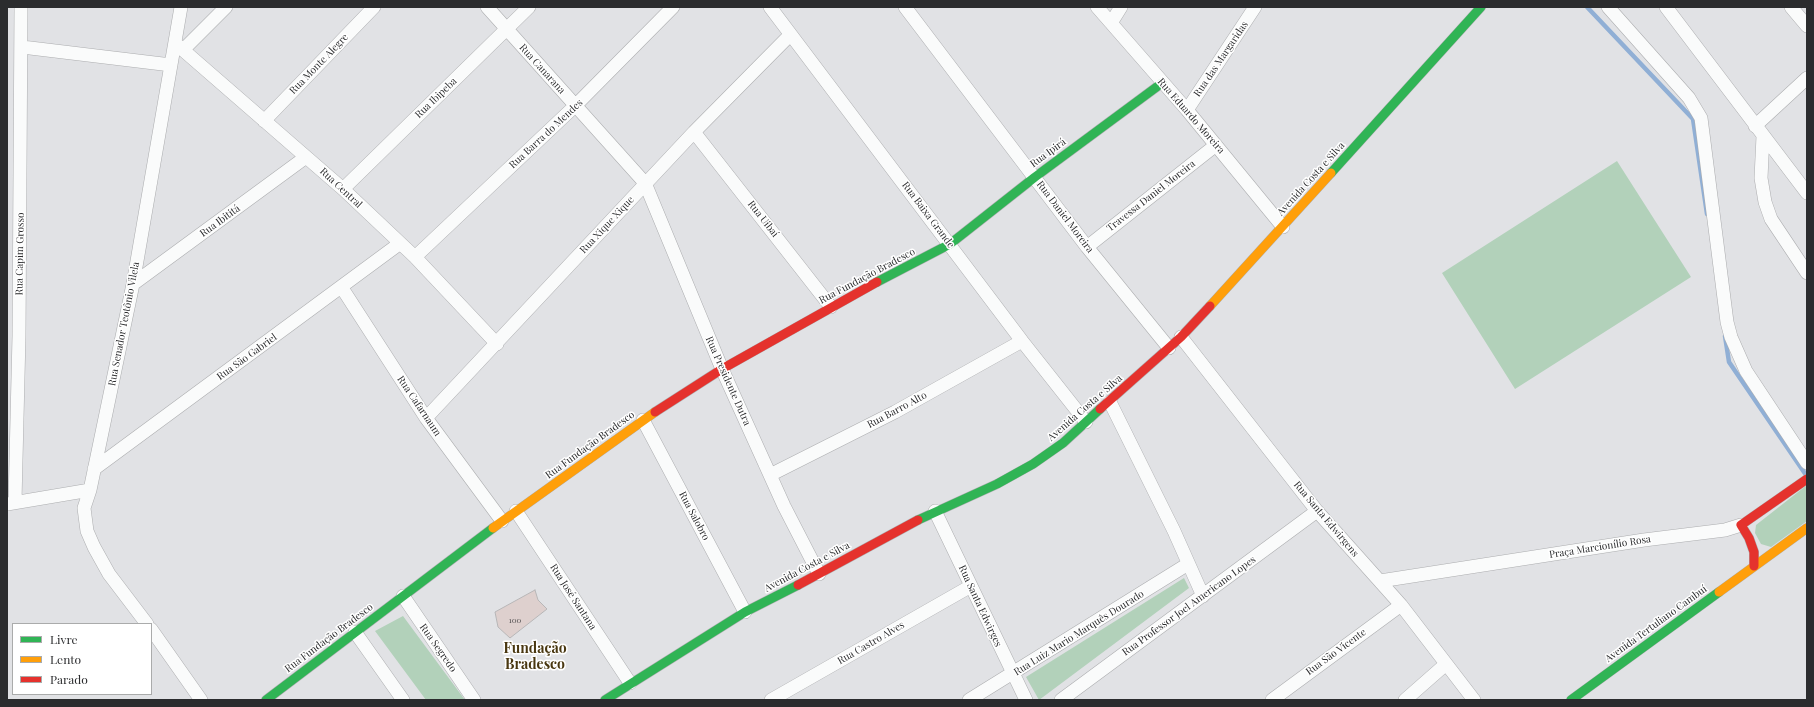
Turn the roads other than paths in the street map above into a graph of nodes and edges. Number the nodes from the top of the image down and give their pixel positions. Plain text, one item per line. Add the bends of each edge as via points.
1 (21, 7) edge
2 (181, 7) edge
3 (226, 7) edge
4 (374, 7) edge
5 (487, 7) edge
6 (529, 7) edge
7 (673, 7) edge
8 (905, 7) edge
9 (1097, 7) edge
10 (1121, 7) edge
11 (1255, 7) edge
12 (1481, 7) edge
13 (1608, 7) edge
14 (1666, 7) edge
15 (1791, 7) edge
16 (776, 10) edge
17 (1112, 23) junction
18 (1807, 26) edge
19 (507, 29) junction
20 (790, 35) junction
21 (22, 47) junction
22 (179, 47) junction
23 (171, 65) junction
24 (1807, 78) edge
25 (1162, 83) junction
26 (575, 106) junction
27 (1187, 110) junction
28 (264, 122) junction
29 (1759, 131) junction
30 (694, 132) junction
31 (1216, 145) junction
32 (306, 157) junction
33 (1035, 177) junction
34 (645, 184) junction
35 (343, 189) junction
36 (1807, 193) edge
37 (1283, 227) junction
38 (399, 244) junction
39 (950, 244) junction
40 (1087, 247) junction
41 (415, 257) junction
42 (1807, 273) edge
43 (133, 284) junction
44 (342, 288) junction
45 (832, 307) junction
46 (1181, 336) junction
47 (13, 337) edge
48 (1022, 341) junction
49 (497, 344) junction
50 (1169, 348) junction
51 (722, 369) junction
52 (1110, 402) junction
53 (426, 418) junction
54 (643, 420) junction
55 (1086, 422) junction
56 (1807, 463) edge
57 (94, 469) junction
58 (770, 475) junction
59 (1807, 479) edge
60 (90, 490) junction
61 (11, 502) edge
62 (516, 511) junction
63 (935, 511) junction
64 (1317, 511) junction
65 (502, 521) junction
66 (1741, 525) junction
67 (1807, 528) edge
68 (1188, 564) junction
69 (1754, 566) junction
70 (819, 574) junction
71 (1380, 581) junction
72 (971, 586) junction
73 (403, 596) junction
74 (1203, 596) junction
75 (1401, 604) junction
76 (745, 612) junction
77 (146, 623) edge
78 (152, 630) edge
79 (355, 632) junction
80 (1446, 664) junction
81 (1012, 675) junction
82 (630, 683) junction
83 (201, 700) edge
84 (266, 700) edge
85 (403, 700) edge
86 (474, 700) edge
87 (605, 700) edge
88 (771, 700) edge
89 (969, 700) edge
90 (1026, 700) edge
91 (1061, 700) edge
92 (1272, 700) edge
93 (1405, 700) edge
94 (1474, 700) edge
95 (1571, 700) edge

1 - 21 street, Rua Capim Grosso
2 - 22 street, Rua Senador Teotônio Vilela
3 - 22 street
4 - 28 street, Rua Monte Alegre
5 - 19 street, Rua Canarana
6 - 19 street, Rua Ibipeba
7 - 26 street, Rua Barra do Mendes
8 - 33 street, Rua Daniel Moreira
9 - 17 street, Rua Eduardo Moreira
10 - 17 street
11 - 27 street, Rua das Margaridas
12 - 37 street, Avenida Costa e Silva
13 - 56 street via 1689,98 1701,118 1731,337 1752,381
14 - 29 street
15 - 18 street
16 - 20 street, Rua Baixa Grande
17 - 25 street, Rua Eduardo Moreira
19 - 26 street, Rua Canarana
19 - 35 street, Rua Ibipeba
20 - 30 street, Rua Xique Xique
20 - 39 street, Rua Baixa Grande
21 - 23 street
21 - 47 street, Rua Capim Grosso
22 - 23 street, Rua Senador Teotônio Vilela
22 - 28 street, Rua Central
23 - 43 street, Rua Senador Teotônio Vilela
24 - 29 street
25 - 27 street, Rua Eduardo Moreira
25 - 33 street, Rua Ipirá
26 - 34 street, Rua Canarana
26 - 41 street, Rua Barra do Mendes
27 - 31 street, Rua Eduardo Moreira
28 - 32 street, Rua Central
29 - 36 street
29 - 42 street via 1765,202 1771,219
30 - 34 street, Rua Xique Xique
30 - 45 street, Rua Uibaí
31 - 37 street, Rua Eduardo Moreira
31 - 40 street, Travessa Daniel Moreira
32 - 35 street, Rua Central
32 - 43 street, Rua Ibititá
33 - 39 street, Rua Ipirá
33 - 40 street, Rua Daniel Moreira
34 - 49 street, Rua Xique Xique
34 - 51 street, Rua Presidente Dutra
35 - 38 street, Rua Central
37 - 46 street, Avenida Costa e Silva
38 - 41 street, Rua Central
38 - 44 street, Rua São Gabriel
39 - 45 street, Rua Fundação Bradesco
39 - 48 street, Rua Baixa Grande
40 - 50 street, Rua Daniel Moreira
41 - 49 street, Rua Central
43 - 57 street, Rua Senador Teotônio Vilela
44 - 53 street, Rua Cafarnaum
44 - 57 street, Rua São Gabriel
45 - 51 street, Rua Fundação Bradesco
46 - 50 street, Avenida Costa e Silva
46 - 64 street, Rua Santa Edwirgens
47 - 61 street, Rua Capim Grosso
48 - 55 street, Rua Baixa Grande
48 - 58 street, Rua Barro Alto via 895,412
49 - 53 street, Rua Xique Xique
50 - 52 street, Avenida Costa e Silva
51 - 54 street, Rua Fundação Bradesco
51 - 58 street, Rua Presidente Dutra
52 - 55 street, Avenida Costa e Silva
52 - 68 street
53 - 65 street, Rua Cafarnaum
54 - 62 street, Rua Fundação Bradesco
54 - 76 street, Rua Salobro
55 - 63 street, Avenida Costa e Silva via 1063,443 1033,464 997,484
57 - 60 street, Rua Senador Teotônio Vilela
58 - 70 street, Rua Presidente Dutra
59 - 66 street, Praça Marcionílio Rosa
60 - 61 street
60 - 77 street, Rua Senador Teotônio Vilela via 84,508 87,531 109,574
62 - 65 street, Rua Fundação Bradesco
62 - 82 street, Rua José Santana
63 - 70 street, Avenida Costa e Silva
63 - 72 street, Rua Santa Edwirges
64 - 71 street, Rua Santa Edwirgens
64 - 74 street, Rua Professor Joel Americano Lopes
65 - 73 street, Rua Fundação Bradesco
66 - 69 street via 1754,552
66 - 71 street, Praça Marcionílio Rosa via 1725,530
67 - 69 street, Avenida Tertuliano Cambuí
68 - 74 street
68 - 81 street, Rua Luiz Mario Marquês Dourado
69 - 95 street, Avenida Tertuliano Cambuí
70 - 76 street, Avenida Costa e Silva
71 - 75 street, Rua Santa Edwirgens
72 - 81 street, Rua Santa Edwirges
72 - 88 street, Rua Castro Alves
73 - 79 street, Rua Fundação Bradesco
73 - 86 street, Rua Segredo
74 - 91 street, Rua Professor Joel Americano Lopes
75 - 80 street, Rua Santa Edwirgens
75 - 92 street, Rua São Vicente
76 - 82 street, Avenida Costa e Silva
78 - 83 street
79 - 84 street, Rua Fundação Bradesco
79 - 85 street
80 - 93 street
80 - 94 street, Rua Santa Edwirgens
81 - 89 street, Rua Luiz Mario Marquês Dourado
81 - 90 street, Rua Santa Edwirges
82 - 87 street, Avenida Costa e Silva

